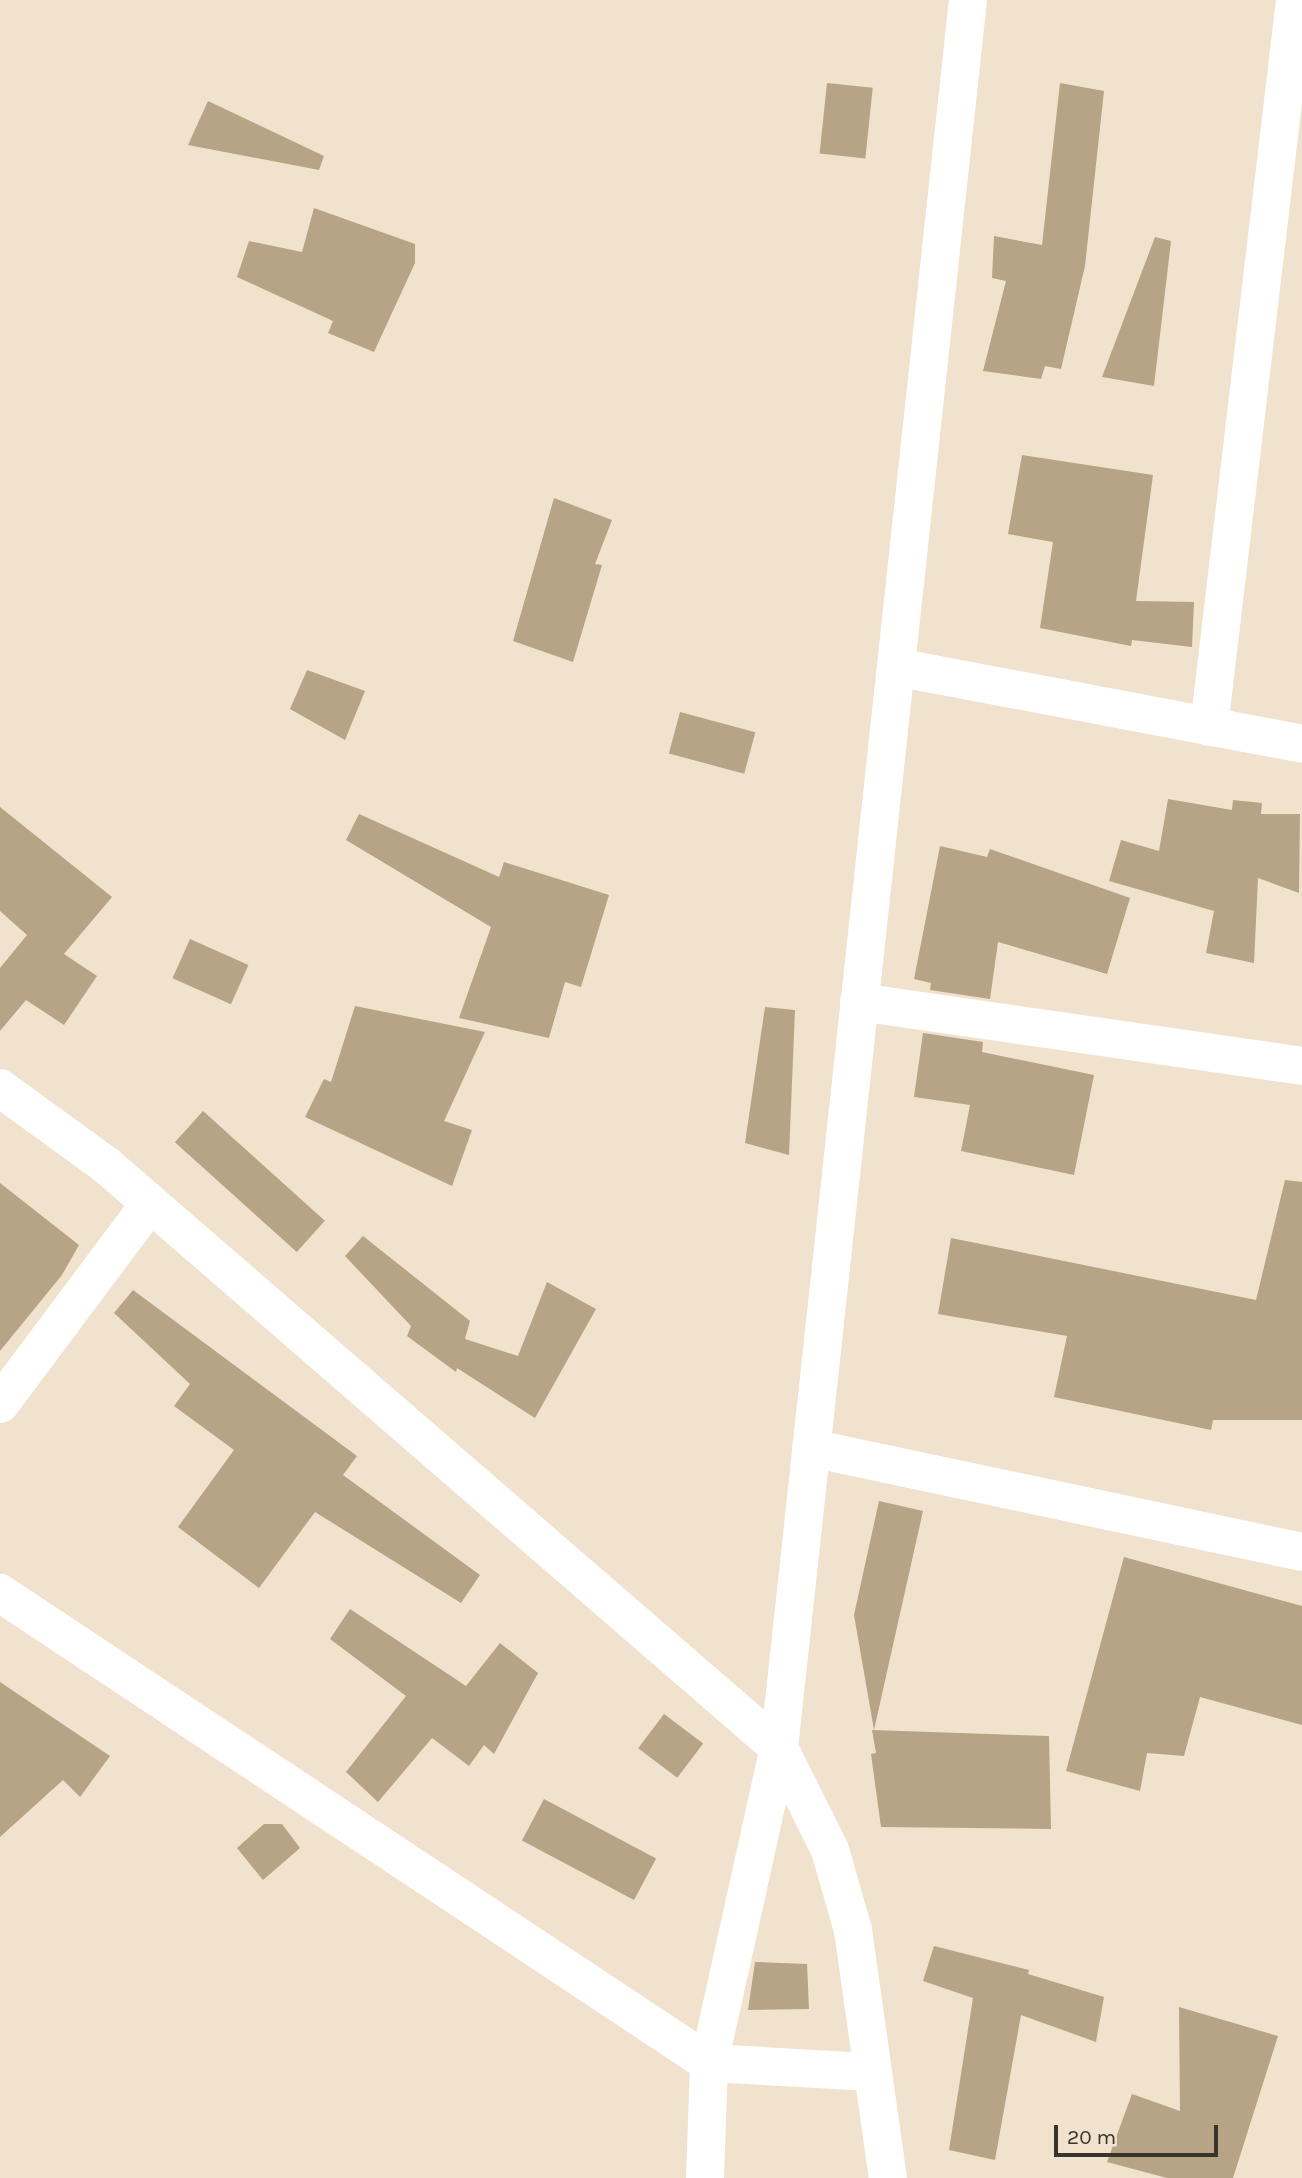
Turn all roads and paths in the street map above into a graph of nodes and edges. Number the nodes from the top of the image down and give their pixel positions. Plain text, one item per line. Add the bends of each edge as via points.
1 (968, 0) edge
2 (1295, 0) edge
3 (896, 667) junction
4 (1209, 727) junction
5 (1302, 744) edge
6 (859, 1002) junction
7 (1302, 1066) edge
8 (0, 1088) edge
9 (149, 1205) junction
10 (0, 1404) edge
11 (811, 1448) junction
12 (1302, 1552) edge
13 (0, 1593) edge
14 (779, 1748) junction
15 (709, 2063) junction
16 (872, 2071) junction
17 (705, 2178) edge
18 (888, 2178) edge

1 - 3 street
2 - 4 street
3 - 4 street
3 - 6 street
4 - 5 street
6 - 7 street
6 - 11 street
8 - 9 street via 106,1165
9 - 10 street
9 - 14 street
11 - 12 street
11 - 14 street
13 - 15 street
14 - 15 street
14 - 16 street via 830,1850 853,1930
15 - 16 street
15 - 17 street
16 - 18 street

